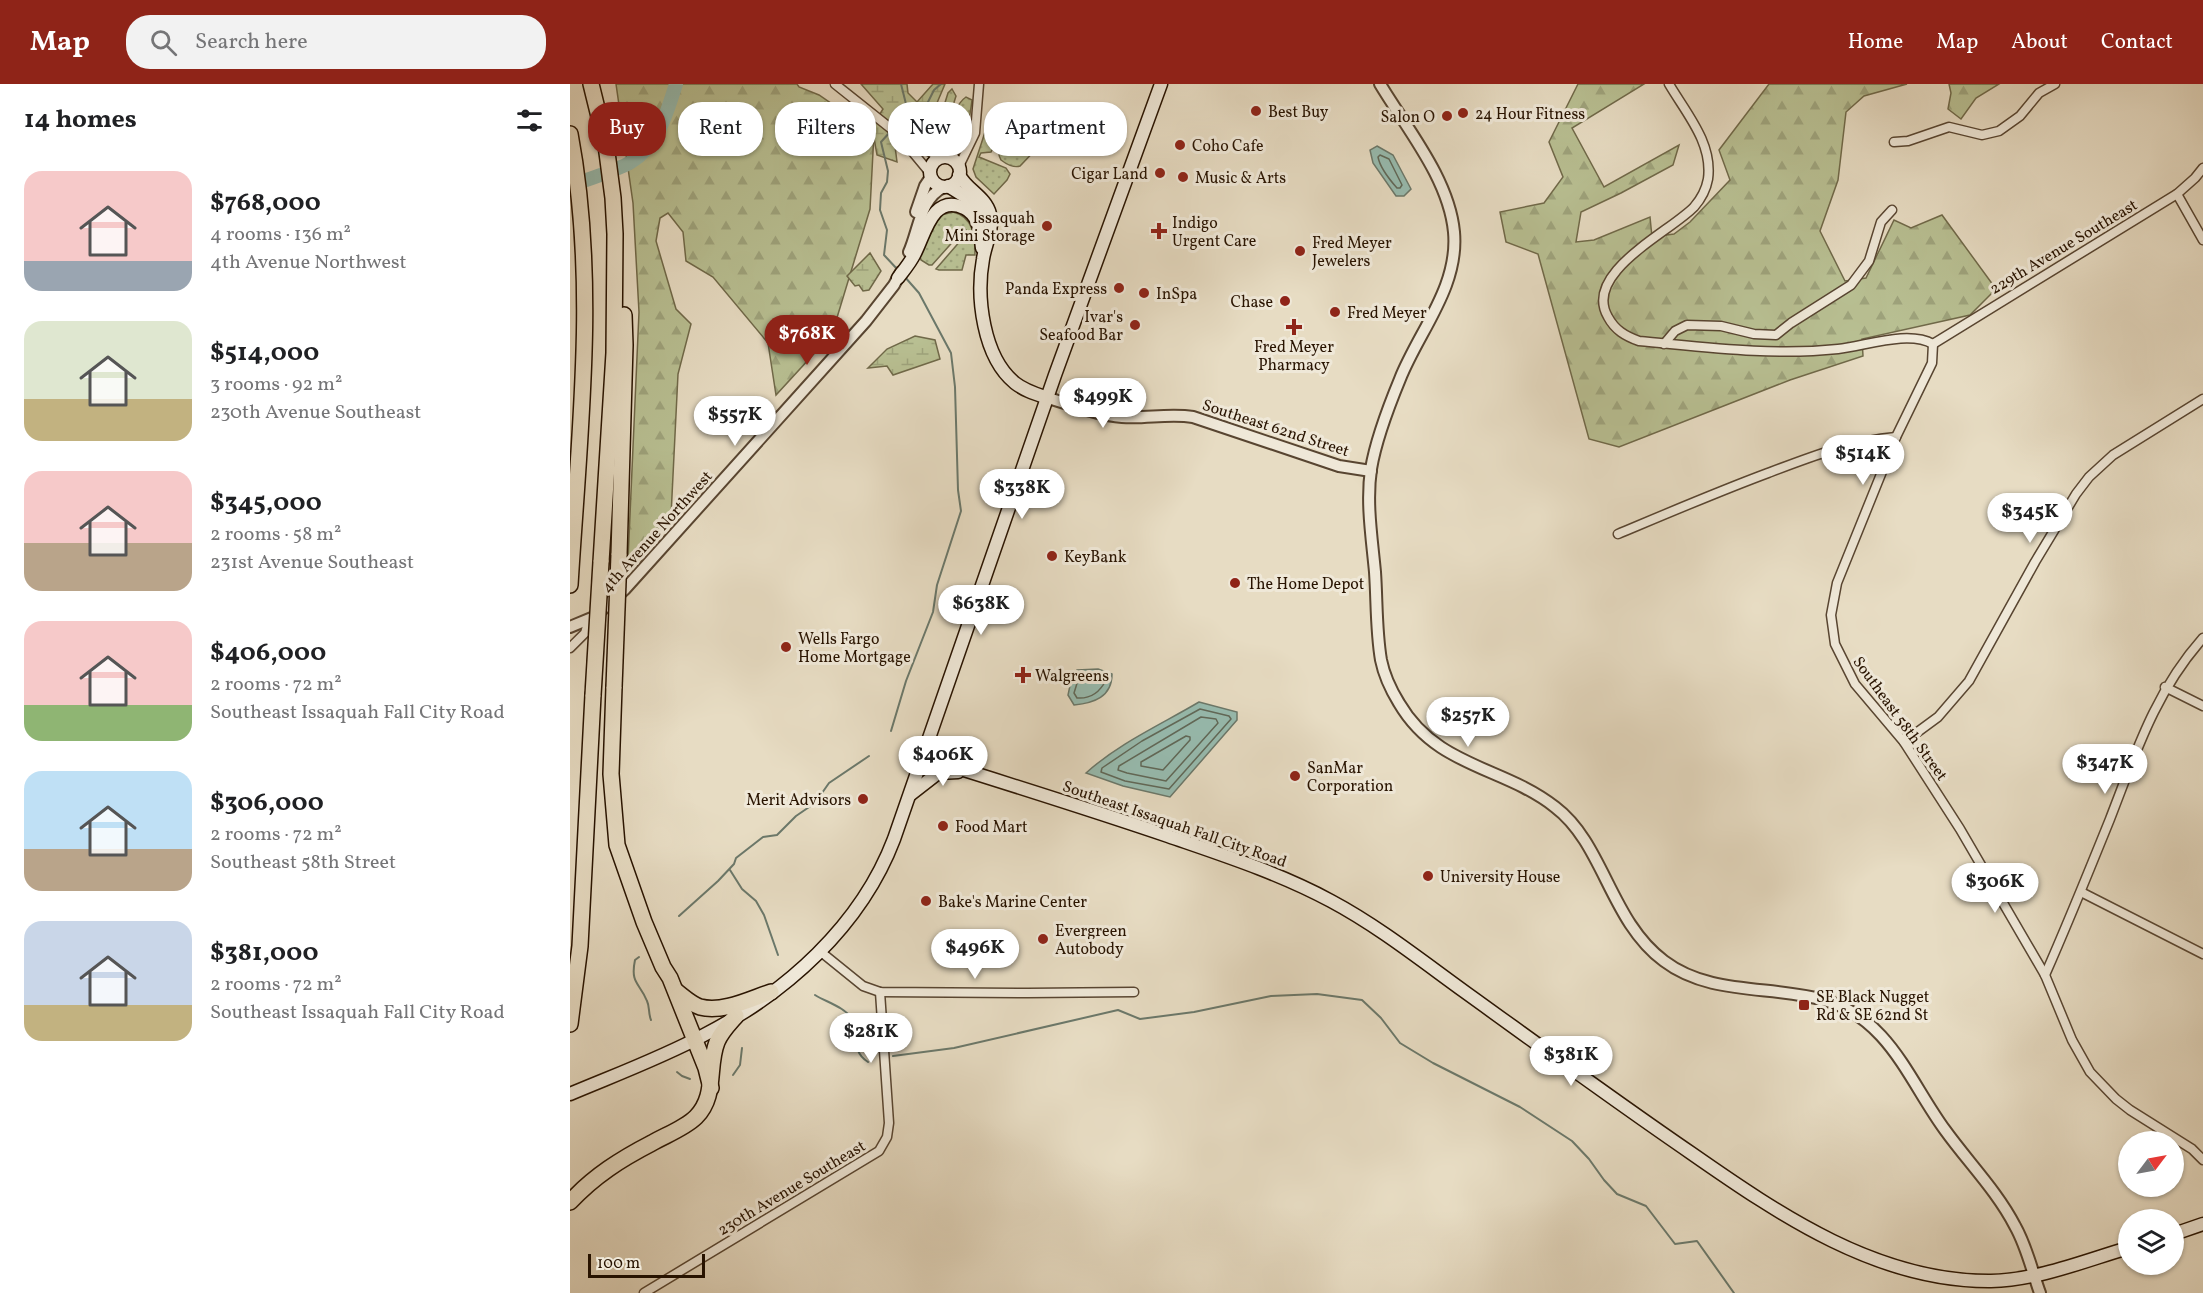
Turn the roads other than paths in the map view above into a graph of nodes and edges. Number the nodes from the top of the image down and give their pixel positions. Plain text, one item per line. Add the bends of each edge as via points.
1 (591, 84) edge
2 (835, 84) edge
3 (979, 84) edge
4 (1161, 84) edge
5 (1380, 84) edge
6 (1669, 84) edge
7 (2055, 84) edge
8 (976, 123) junction
9 (888, 126) edge
10 (570, 134) edge
11 (1893, 142) dead end
12 (919, 156) edge
13 (938, 156) edge
14 (943, 158) junction
15 (2203, 168) edge
16 (959, 173) junction
17 (931, 175) junction
18 (946, 186) junction
19 (2176, 194) junction
20 (1892, 210) dead end
21 (989, 232) junction
22 (615, 234) junction
23 (2203, 240) edge
24 (911, 248) junction
25 (983, 258) junction
26 (907, 262) junction
27 (896, 281) joint
28 (1664, 344) junction
29 (1933, 344) junction
30 (1048, 398) junction
31 (2203, 399) edge
32 (1896, 437) junction
33 (1371, 471) junction
34 (573, 533) junction
35 (1618, 534) dead end
36 (570, 551) edge
37 (570, 585) edge
38 (589, 619) junction
39 (570, 627) edge
40 (2203, 638) edge
41 (570, 648) edge
42 (2165, 687) junction
43 (2203, 706) edge
44 (1904, 742) junction
45 (923, 758) junction
46 (977, 774) junction
47 (909, 796) junction
48 (2081, 892) junction
49 (821, 952) junction
50 (2203, 954) edge
51 (2045, 975) junction
52 (673, 984) junction
53 (771, 992) junction
54 (880, 992) junction
55 (1134, 992) dead end
56 (736, 1016) junction
57 (570, 1024) edge
58 (695, 1040) junction
59 (711, 1088) junction
60 (570, 1094) edge
61 (2203, 1160) edge
62 (570, 1202) edge
63 (2203, 1224) edge
64 (2184, 1231) edge
65 (2118, 1251) edge
66 (2034, 1276) junction
67 (644, 1293) edge
68 (2040, 1293) edge

1 - 22 highway via 606,145
2 - 9 street
3 - 8 street
4 - 30 main road
5 - 33 street via 1440,183 1451,215 1454,250 1441,298 1394,393
6 - 28 street via 1705,147 1708,166 1704,192 1688,213 1623,263 1612,276 1603,301 1608,318 1622,333 1639,341
7 - 11 street via 2039,93 2020,116 1999,131 1982,135 1948,127
8 - 14 street via 959,149
8 - 16 street
10 - 34 highway via 580,205 585,311
12 - 17 street
13 - 14 street
14 - 16 main road via 955,161
14 - 17 main road via 934,162
15 - 19 street, 229th Avenue Southeast
16 - 18 main road via 955,182
16 - 21 main road, Southeast 62nd Street via 987,206
17 - 18 main road via 936,184
17 - 24 street via 916,212
18 - 21 main road via 972,201
18 - 24 street via 931,195
19 - 23 street
19 - 29 street, 229th Avenue Southeast
20 - 28 street via 1881,222 1869,261 1851,285 1776,335 1687,325 1675,331
21 - 25 main road, Southeast 62nd Street
22 - 52 highway, bridge via 625,345 611,774 617,845 628,882
22 - 57 highway, bridge via 614,352 580,946
24 - 26 street
25 - 26 main road via 976,218 963,208 950,206 931,216
25 - 30 main road, Southeast 62nd Street via 982,312 995,355 1016,384
26 - 27 main road
27 - 38 street, 4th Avenue Northwest via 837,354 625,589
28 - 29 street via 1756,352 1840,348 1905,338 1923,338
29 - 32 street via 1932,363
30 - 33 street, Southeast 62nd Street via 1104,415 1193,417 1339,466
30 - 45 main road
31 - 44 street via 2113,455 2089,477 2041,552 1969,681 1938,717
32 - 35 street via 1824,452
32 - 44 street, Southeast 58th Street via 1837,584 1831,615 1841,659 1855,684
33 - 66 street via 1381,659 1402,708 1438,746 1535,793 1568,818 1631,928 1665,962 1714,984 1821,998 1856,1014 1879,1032 1900,1058 1941,1126 2009,1215
34 - 36 highway
34 - 37 highway
38 - 39 street, 4th Avenue Northwest
38 - 41 street via 585,633
40 - 42 street
42 - 43 street
42 - 48 street
44 - 51 street, Southeast 58th Street
45 - 46 main road, Southeast Issaquah Fall City Road
45 - 47 main road
46 - 47 main road via 938,773
46 - 66 main road, Southeast Issaquah Fall City Road via 1192,844 1292,881 1334,902 1727,1178 1815,1233 1922,1274 1989,1281
47 - 49 main road via 889,853 875,879
48 - 50 street
48 - 51 street
49 - 53 main road
49 - 54 street via 856,982
51 - 61 street, Southeast 58th Street via 2072,1040 2100,1084 2130,1110
52 - 53 highway via 694,1004 708,1008
52 - 58 highway
53 - 56 main road
54 - 55 street
54 - 67 street, 230th Avenue Southeast via 889,1123 879,1151
56 - 58 main road
56 - 59 highway via 716,1044
58 - 59 highway
58 - 60 main road
59 - 62 highway via 696,1117 618,1161 591,1180
63 - 64 main road
65 - 66 main road, Southeast Issaquah Fall City Road
66 - 68 street

